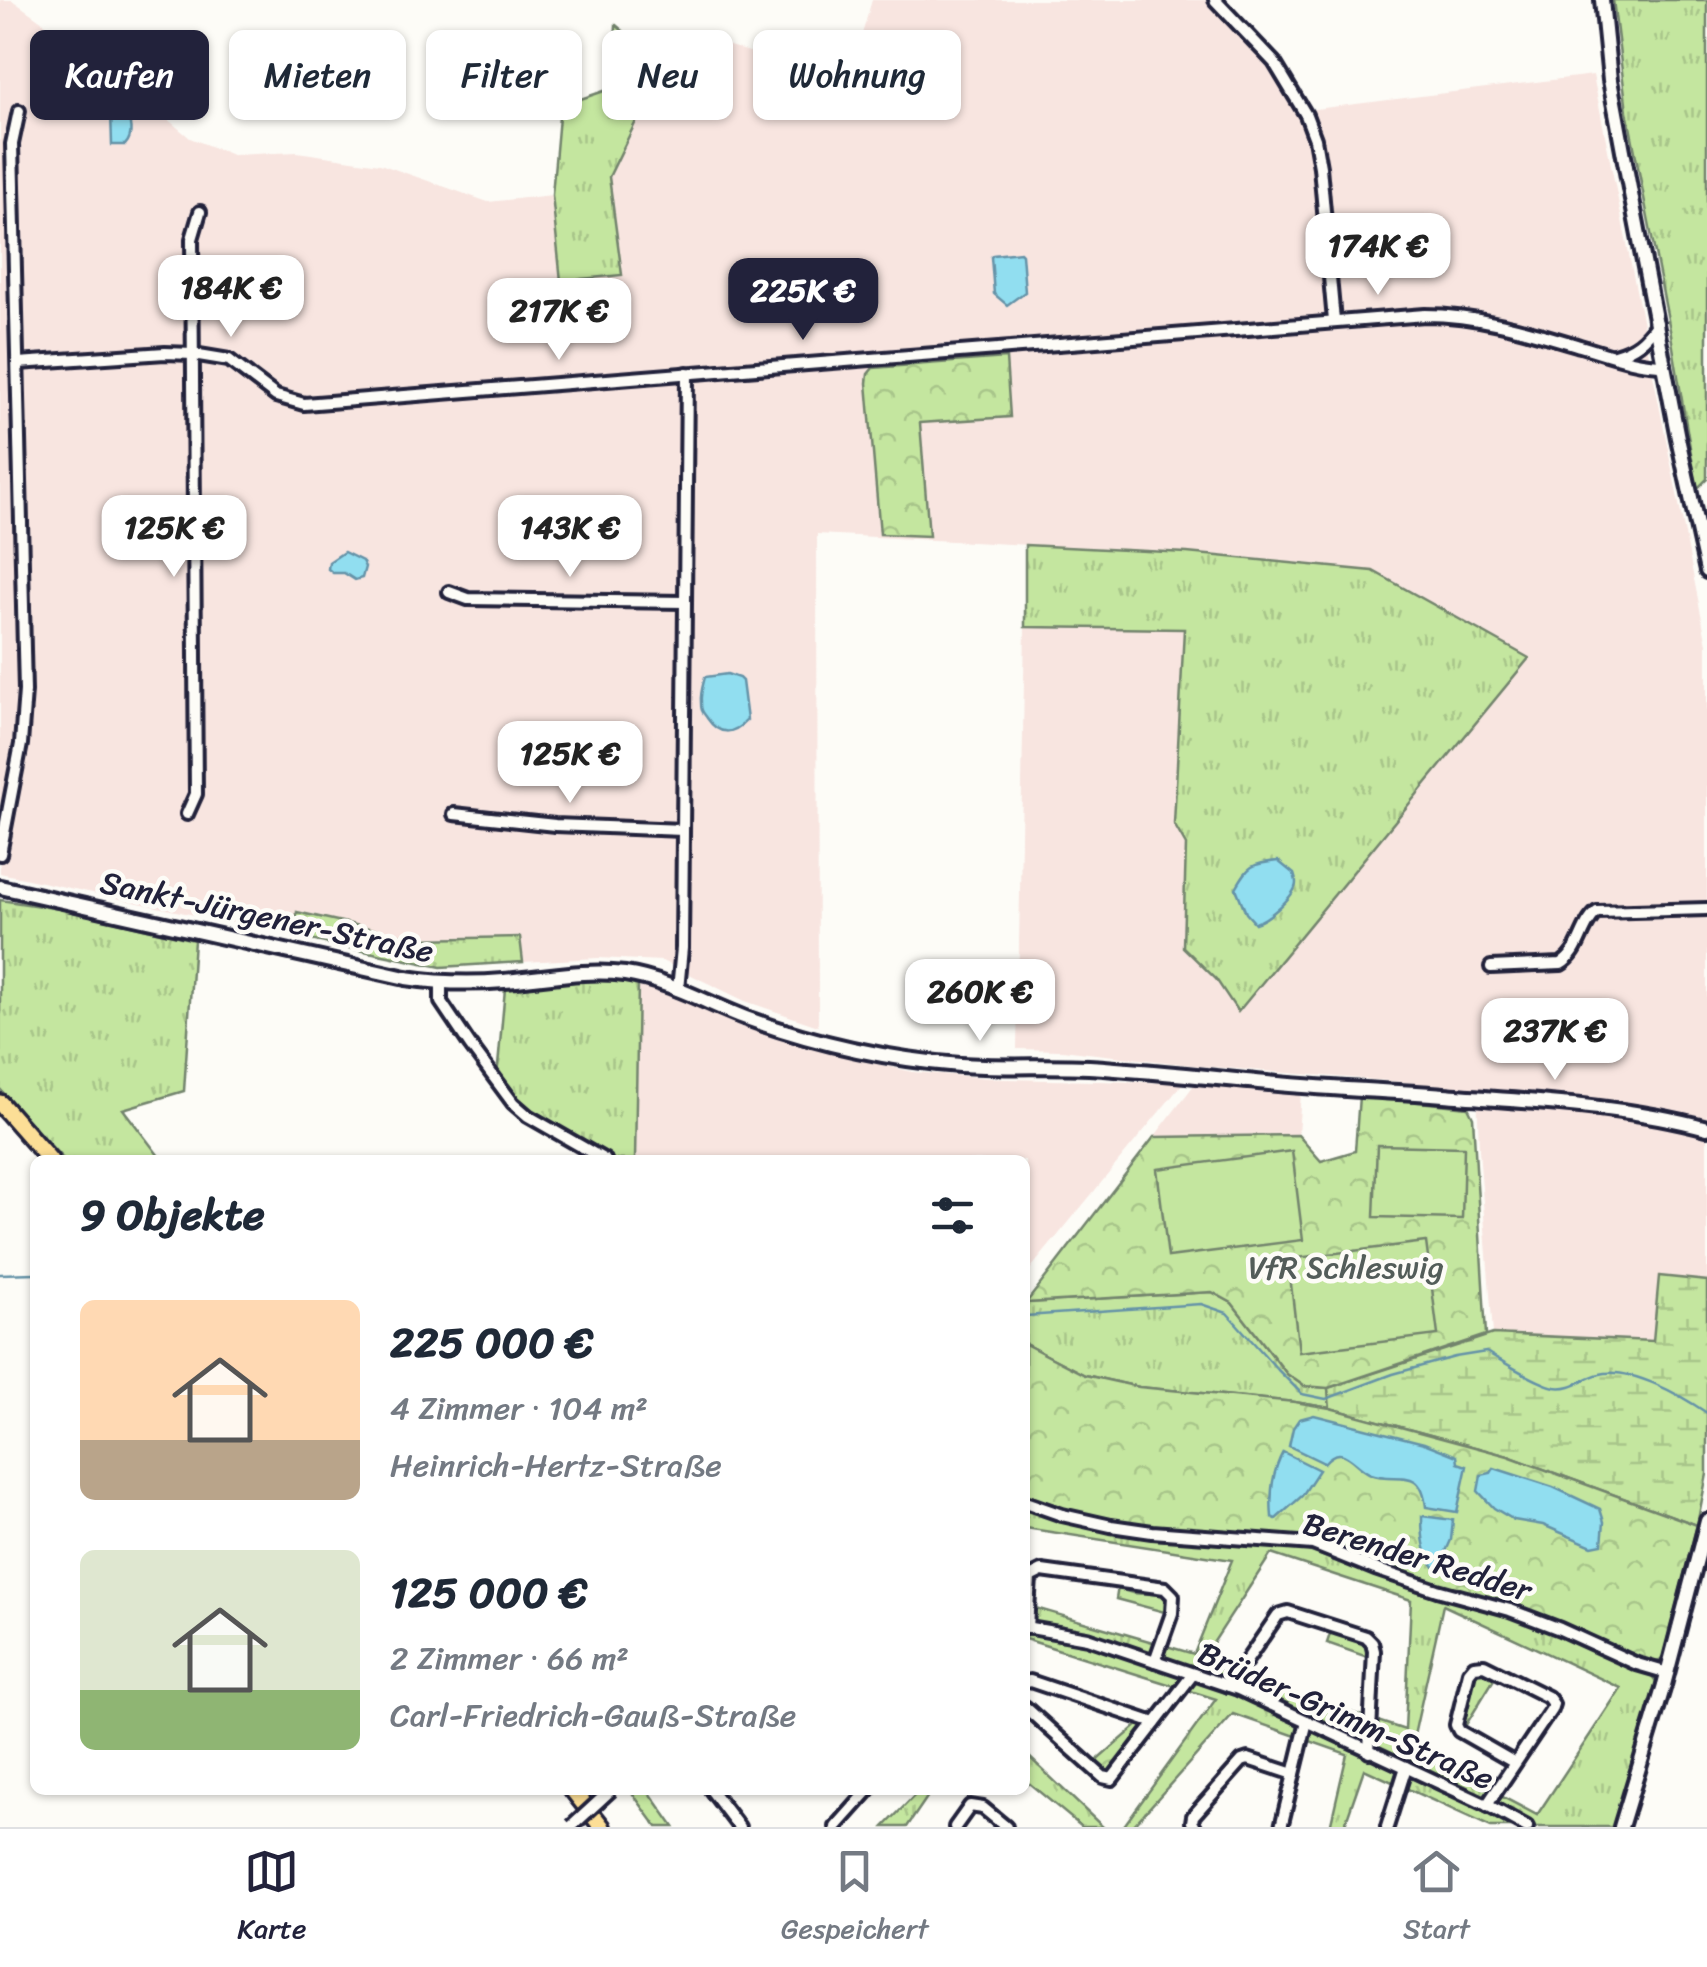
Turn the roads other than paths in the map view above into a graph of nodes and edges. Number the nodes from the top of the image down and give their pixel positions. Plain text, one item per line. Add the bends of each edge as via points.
1 (1215, 0) edge
2 (1602, 0) edge
3 (19, 112) dead end
4 (200, 212) dead end
5 (1334, 322) junction
6 (1657, 323) junction
7 (193, 354) junction
8 (1614, 356) junction
9 (18, 363) junction
10 (1664, 364) junction
11 (687, 373) junction
12 (1707, 571) edge
13 (450, 592) dead end
14 (685, 602) junction
15 (188, 814) dead end
16 (454, 814) dead end
17 (682, 830) junction
18 (0, 854) edge
19 (0, 887) edge
20 (1707, 909) edge
21 (1491, 967) dead end
22 (440, 984) junction
23 (678, 990) junction
24 (0, 1103) edge
25 (1707, 1128) edge
26 (46, 1155) edge
27 (597, 1155) edge
28 (1030, 1504) edge
29 (1707, 1521) edge
30 (1030, 1577) edge
31 (1030, 1629) edge
32 (1154, 1661) junction
33 (1668, 1672) junction
34 (1192, 1674) junction
35 (1030, 1681) edge
36 (1229, 1686) junction
37 (1030, 1711) edge
38 (1307, 1722) junction
39 (1155, 1723) junction
40 (1369, 1752) junction
41 (1515, 1763) junction
42 (1406, 1767) junction
43 (1294, 1774) junction
44 (577, 1795) edge
45 (605, 1795) edge
46 (715, 1795) edge
47 (864, 1795) edge
48 (1488, 1805) junction
49 (842, 1825) edge
50 (1391, 1825) edge
51 (572, 1827) edge
52 (602, 1827) edge
53 (739, 1827) edge
54 (955, 1827) edge
55 (1006, 1827) edge
56 (1195, 1827) edge
57 (1282, 1827) edge
58 (1528, 1827) edge
59 (1621, 1827) edge

1 - 5 street via 1274,62 1310,127
2 - 6 street via 1610,80
3 - 9 street via 12,144
4 - 7 street via 192,239
5 - 8 street via 1455,315
5 - 11 street
6 - 8 street via 1640,344
6 - 10 street
7 - 9 street
7 - 11 street via 229,360 276,396 304,404
7 - 15 street via 197,738 196,794
8 - 10 street
9 - 18 street via 25,691
10 - 12 street
11 - 14 street
13 - 14 street via 468,599
14 - 17 street
16 - 17 street
17 - 23 street
19 - 22 street, Sankt-Jürgener-Straße
20 - 21 street via 1598,912 1572,958 1561,964
22 - 23 street, Sankt-Jürgener-Straße via 607,974
22 - 27 street via 441,1002 513,1103
23 - 25 street, Sankt-Jürgener-Straße via 800,1036 893,1058 1488,1098 1617,1110
24 - 26 main road
28 - 33 street, Berender Redder via 1152,1532 1313,1544
29 - 33 street
30 - 32 street via 1037,1572 1165,1588 1173,1596 1172,1613
31 - 32 street, Brüder-Grimm-Straße via 1087,1638
32 - 34 street, Brüder-Grimm-Straße
33 - 59 street
34 - 36 street, Brüder-Grimm-Straße
34 - 39 street
35 - 39 street
36 - 38 street, Brüder-Grimm-Straße
36 - 40 street via 1282,1612 1366,1637 1374,1651
37 - 39 street via 1112,1779
38 - 40 street, Brüder-Grimm-Straße
38 - 43 street
40 - 42 street, Brüder-Grimm-Straße
41 - 41 street via 1552,1704 1484,1665 1474,1666 1456,1725
41 - 48 street
42 - 48 street, Brüder-Grimm-Straße
42 - 50 street
43 - 56 street via 1242,1761 1192,1816
43 - 57 street
44 - 52 main road
45 - 51 street, bridge
46 - 53 street
47 - 49 street
48 - 58 street, Brüder-Grimm-Straße
54 - 55 street via 970,1806

